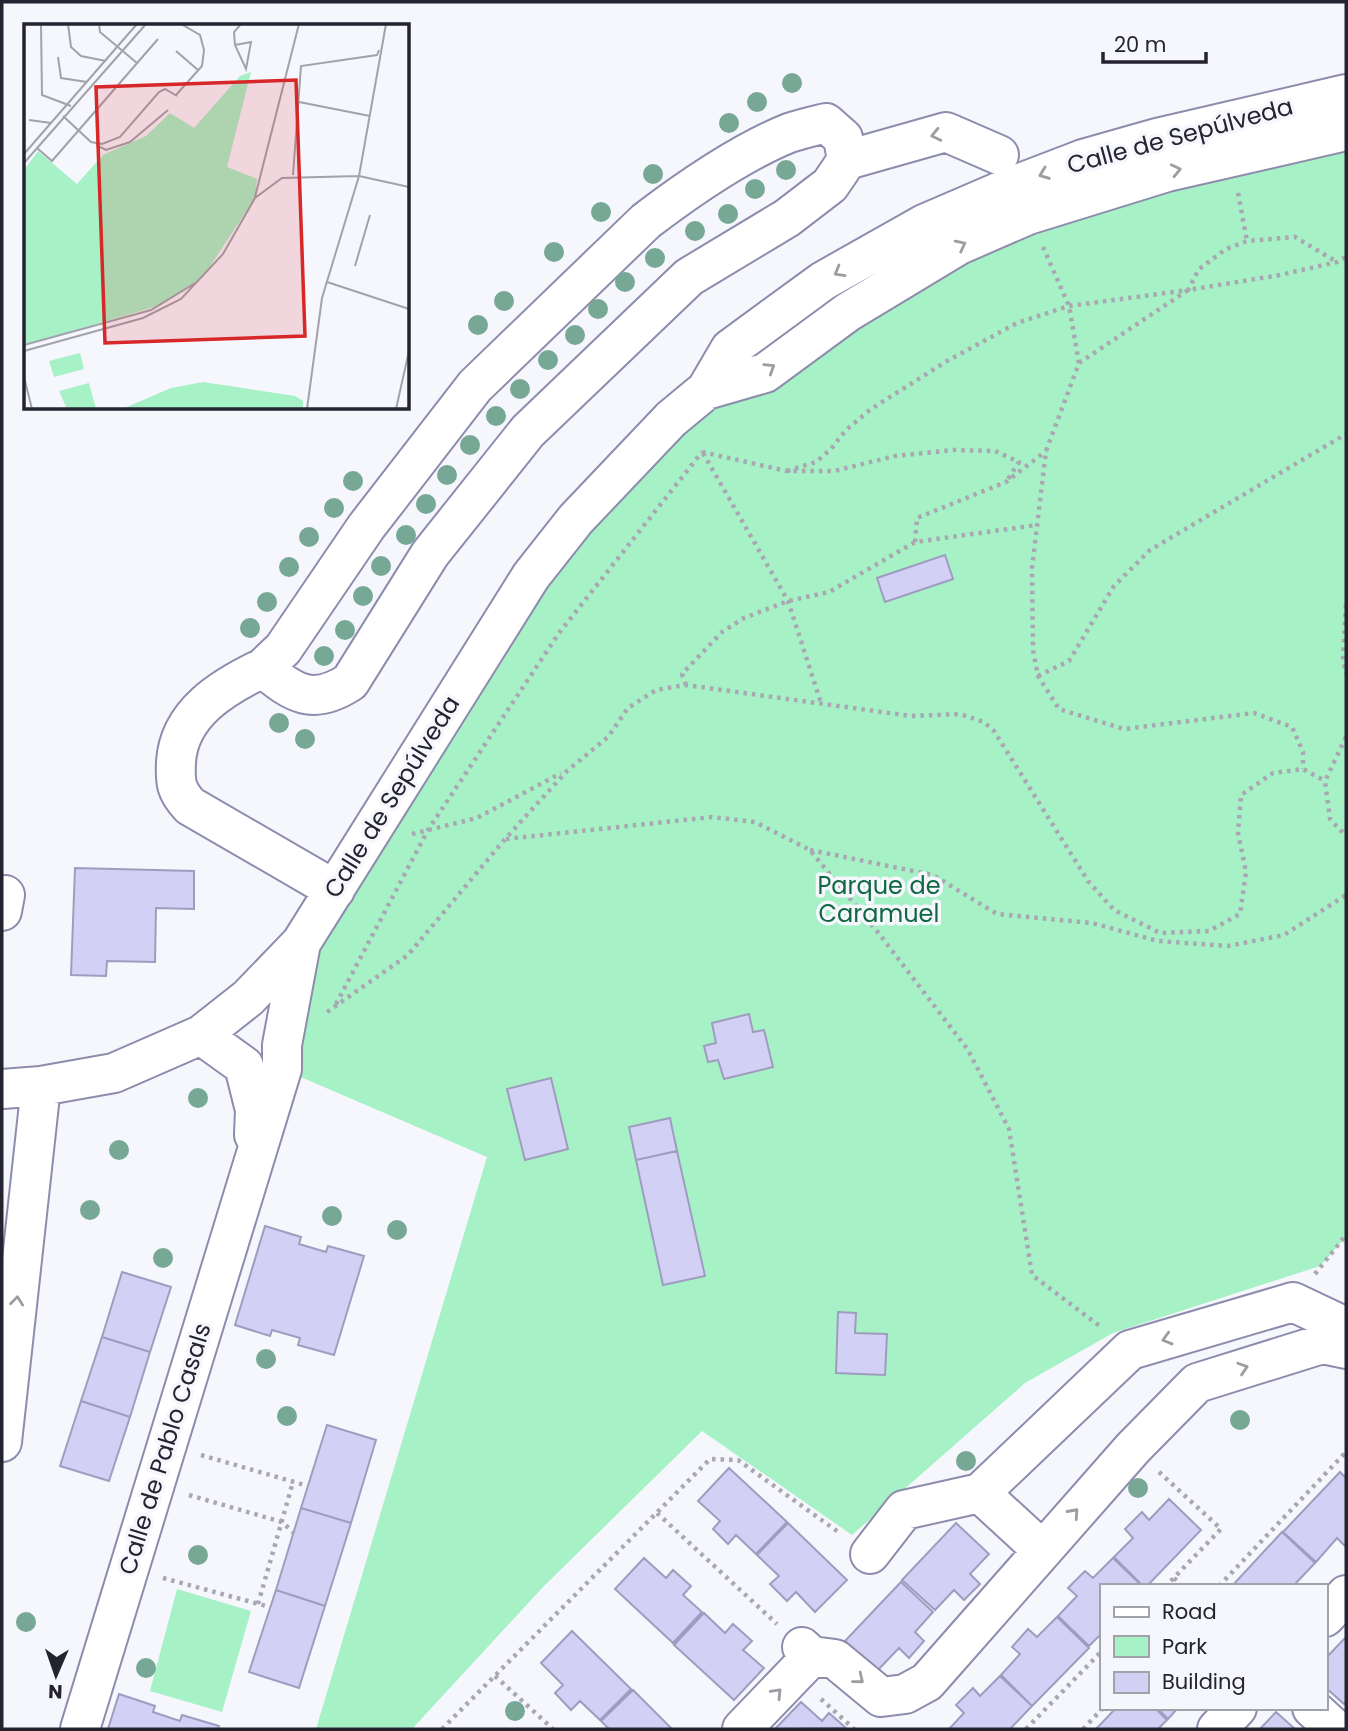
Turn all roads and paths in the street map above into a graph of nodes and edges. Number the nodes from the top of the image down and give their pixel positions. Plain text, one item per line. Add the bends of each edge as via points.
1 (1346, 94) edge
2 (1346, 131) edge
3 (999, 155) dead end
4 (1232, 158) junction
5 (846, 160) junction
6 (1028, 215) junction
7 (1247, 241) junction
8 (1346, 257) edge
9 (1337, 262) junction
10 (1188, 290) junction
11 (1069, 306) junction
12 (1079, 363) junction
13 (706, 390) junction
14 (1346, 434) edge
15 (1046, 451) junction
16 (702, 452) junction
17 (787, 471) junction
18 (1006, 482) junction
19 (1038, 525) junction
20 (915, 542) junction
21 (788, 601) junction
22 (1346, 605) edge
23 (263, 668) junction
24 (1346, 674) edge
25 (1038, 676) junction
26 (686, 685) junction
27 (821, 703) junction
28 (1346, 737) edge
29 (1303, 769) junction
30 (567, 771) junction
31 (1325, 780) junction
32 (428, 830) junction
33 (1346, 836) edge
34 (505, 839) junction
35 (363, 845) junction
36 (810, 850) junction
37 (334, 890) junction
38 (1346, 895) edge
39 (301, 943) junction
40 (248, 999) junction
41 (335, 1007) junction
42 (201, 1035) junction
43 (282, 1045) junction
44 (244, 1066) junction
45 (41, 1086) junction
46 (2, 1089) edge
47 (251, 1169) junction
48 (1346, 1235) edge
49 (1293, 1302) junction
50 (1346, 1327) edge
51 (1130, 1349) junction
52 (1346, 1349) edge
53 (2, 1442) edge
54 (166, 1445) junction
55 (1133, 1448) junction
56 (1346, 1452) edge
57 (293, 1482) junction
58 (154, 1485) junction
59 (308, 1486) dead end
60 (980, 1493) junction
61 (657, 1513) junction
62 (282, 1522) junction
63 (293, 1533) dead end
64 (1042, 1550) junction
65 (870, 1555) joint
66 (129, 1568) junction
67 (1174, 1578) junction
68 (1168, 1584) edge
69 (1180, 1584) edge
70 (1221, 1584) edge
71 (1346, 1595) edge
72 (258, 1604) junction
73 (270, 1607) dead end
74 (1327, 1615) edge
75 (807, 1652) junction
76 (1100, 1653) edge
77 (495, 1676) junction
78 (1101, 1710) edge
79 (1235, 1710) edge
80 (1314, 1710) edge
81 (80, 1729) edge
82 (442, 1729) edge
83 (553, 1729) edge
84 (742, 1729) edge
85 (1026, 1729) edge
86 (1083, 1729) edge
87 (1217, 1729) edge
88 (1335, 1729) edge

1 -> 13 street, Calle de Sepúlveda via 1083,159 924,224 823,281 730,349
2 - 4 street, Calle de Sepúlveda
3 -> 5 street via 946,132
6 -> 4 street, Calle de Sepúlveda via 1167,172
4 - 7 path
5 - 23 street via 830,185 787,218 689,277 528,431 430,554 350,682 332,693 310,695 285,687
5 - 23 street via 843,138 826,123 789,134 725,167 646,221 475,386 366,527 282,649
6 - 11 path
13 -> 6 street, Calle de Sepúlveda via 765,373 848,312 959,245
7 - 9 path via 1295,237
7 - 10 path via 1226,248 1199,269
8 - 9 path
9 - 10 path
10 - 11 path
10 - 12 path
11 - 12 path
11 - 17 path via 1017,323 947,360 871,409 816,462
12 - 15 path
13 - 35 street, Calle de Sepúlveda via 671,419 576,519 531,576
14 - 25 path via 1150,550 1114,586 1069,661
15 - 18 path
15 - 19 path
16 - 17 path
16 - 21 path
16 - 32 path via 559,633
17 - 18 path via 834,471 906,454 995,451 1019,462
18 - 20 path via 917,518
19 - 20 path
19 - 25 path via 1032,568 1033,650
20 - 21 path via 829,592
21 - 26 path via 722,632 682,674
21 - 27 path
22 - 24 path
23 - 37 street via 232,683 200,708 180,737 175,777 179,794 190,806
25 - 29 path via 1059,709 1124,729 1254,713 1292,727 1303,752
26 - 27 path
26 - 30 path via 656,690 628,708 608,737
27 - 29 path via 911,716 960,713 984,722 1088,881 1114,910 1160,933 1209,931 1240,914 1246,872 1238,834 1241,795 1273,774
28 - 31 path
29 - 31 path
30 - 32 path via 477,818
30 - 34 path
31 - 33 path via 1330,819
32 - 35 path
32 - 41 path
34 - 36 path via 712,817 755,822
34 - 41 path via 408,955
35 - 37 street, Calle de Sepúlveda
36 - 38 path via 933,875 997,914 1092,923 1157,941 1228,946 1284,935
36 - 51 path via 968,1050 1009,1129 1032,1275
37 - 39 street, Calle de Sepúlveda
39 - 40 street, Calle de Sepúlveda
39 - 43 street, Calle de Pablo Casals
40 - 42 street, Calle de Sepúlveda
40 - 43 street via 265,1010
40 - 44 street, Calle de Pablo Casals via 237,1032
41 - 43 path
42 - 44 street
42 - 45 street, Calle de Sepúlveda via 114,1073
43 - 47 street, Calle de Pablo Casals via 282,1069
44 - 47 street, Calle de Pablo Casals via 255,1110
45 - 46 street, Calle de Sepúlveda
53 -> 45 street
47 - 54 street, Calle de Pablo Casals
48 - 49 path
49 - 50 street
49 -> 51 street
51 - 60 street
55 -> 52 street via 1197,1383 1322,1343
54 - 57 path
54 - 58 street, Calle de Pablo Casals
64 -> 55 street
55 - 67 path via 1221,1529
56 - 70 path
57 - 59 path
57 - 62 path
58 - 62 path
58 - 66 street, Calle de Pablo Casals
60 - 64 street
60 - 65 street via 904,1510
61 - 65 path via 710,1460 738,1460
61 - 75 path
61 - 77 path
62 - 63 path
62 - 72 path
75 -> 64 street via 835,1659 881,1697 905,1694 928,1682
66 - 72 path
66 - 81 street, Calle de Pablo Casals
67 - 68 path
67 - 69 path
71 - 74 street
72 - 73 path
84 -> 75 street
76 - 85 path
77 - 82 path
77 - 83 path
78 - 86 path
79 - 87 street
80 - 88 street

